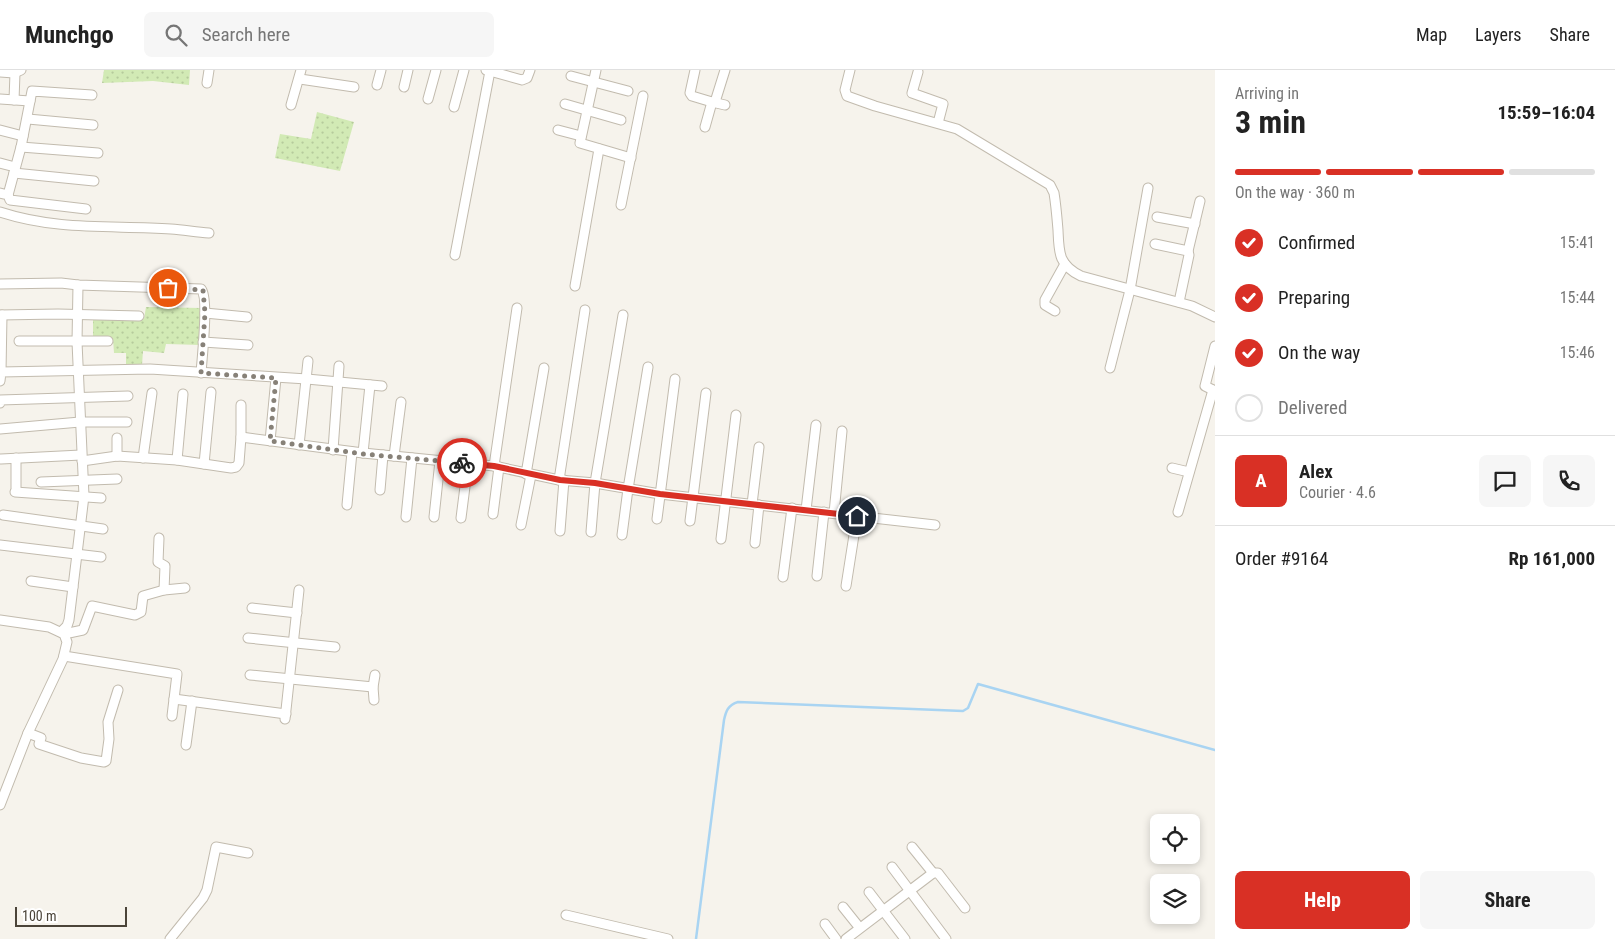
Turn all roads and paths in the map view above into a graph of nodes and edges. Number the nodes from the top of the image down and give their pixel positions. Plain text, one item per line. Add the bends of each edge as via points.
1 (209, 70) edge
2 (381, 70) edge
3 (408, 70) edge
4 (436, 70) edge
5 (464, 70) edge
6 (530, 70) edge
7 (596, 70) edge
8 (695, 70) edge
9 (725, 70) edge
10 (850, 70) edge
11 (18, 71) edge
12 (488, 71) edge
13 (0, 72) edge
14 (918, 72) dead end
15 (300, 74) edge
16 (571, 76) dead end
17 (594, 81) junction
18 (207, 83) dead end
19 (377, 85) dead end
20 (354, 87) dead end
21 (404, 87) dead end
22 (628, 91) dead end
23 (92, 95) dead end
24 (643, 96) dead end
25 (0, 99) edge
26 (428, 99) dead end
27 (14, 100) junction
28 (30, 101) junction
29 (713, 102) junction
30 (565, 104) dead end
31 (291, 105) dead end
32 (725, 105) dead end
33 (454, 107) dead end
34 (587, 110) junction
35 (28, 119) junction
36 (621, 120) dead end
37 (938, 123) junction
38 (93, 125) dead end
39 (705, 127) dead end
40 (0, 130) edge
41 (558, 130) dead end
42 (23, 136) junction
43 (581, 136) junction
44 (21, 147) junction
45 (600, 149) junction
46 (98, 153) dead end
47 (631, 158) junction
48 (0, 163) edge
49 (14, 170) junction
50 (94, 180) dead end
51 (1148, 188) dead end
52 (4, 194) edge
53 (1200, 201) dead end
54 (621, 205) dead end
55 (86, 209) dead end
56 (0, 212) edge
57 (1157, 217) dead end
58 (1194, 224) junction
59 (209, 233) dead end
60 (1155, 244) dead end
61 (1188, 252) junction
62 (455, 255) dead end
63 (1065, 264) junction
64 (0, 284) edge
65 (78, 285) junction
66 (574, 286) dead end
67 (1130, 290) junction
68 (1179, 302) junction
69 (517, 308) dead end
70 (584, 310) dead end
71 (1055, 311) dead end
72 (205, 313) junction
73 (77, 314) junction
74 (1, 315) edge
75 (623, 315) dead end
76 (139, 316) dead end
77 (247, 317) dead end
78 (1215, 317) edge
79 (19, 341) dead end
80 (108, 341) dead end
81 (77, 342) junction
82 (203, 342) junction
83 (248, 345) dead end
84 (1215, 346) edge
85 (1, 359) edge
86 (308, 361) dead end
87 (339, 366) dead end
88 (648, 367) dead end
89 (544, 368) dead end
90 (1110, 368) dead end
91 (78, 370) junction
92 (201, 373) junction
93 (1, 376) edge
94 (276, 378) junction
95 (307, 379) junction
96 (675, 379) dead end
97 (338, 382) junction
98 (370, 385) junction
99 (382, 386) dead end
100 (0, 390) edge
101 (1214, 390) edge
102 (211, 392) dead end
103 (152, 393) dead end
104 (706, 393) dead end
105 (183, 394) dead end
106 (128, 396) dead end
107 (79, 397) junction
108 (0, 401) edge
109 (401, 402) dead end
110 (241, 405) dead end
111 (736, 415) dead end
112 (80, 422) junction
113 (127, 422) dead end
114 (816, 425) dead end
115 (0, 429) edge
116 (842, 432) dead end
117 (241, 437) junction
118 (117, 438) dead end
119 (270, 441) junction
120 (298, 445) junction
121 (760, 448) dead end
122 (333, 450) junction
123 (352, 452) junction
124 (363, 454) junction
125 (383, 455) junction
126 (117, 456) junction
127 (394, 456) junction
128 (16, 458) junction
129 (82, 458) junction
130 (143, 458) junction
131 (412, 458) junction
132 (1, 459) dead end
133 (176, 460) junction
134 (440, 460) junction
135 (468, 463) junction
136 (204, 464) junction
137 (497, 467) junction
138 (1172, 468) dead end
139 (1189, 472) junction
140 (529, 474) junction
141 (117, 480) dead end
142 (562, 480) junction
143 (83, 481) junction
144 (41, 482) dead end
145 (595, 483) junction
146 (628, 489) junction
147 (380, 490) dead end
148 (660, 494) junction
149 (84, 496) junction
150 (692, 497) junction
151 (101, 498) dead end
152 (724, 500) junction
153 (756, 504) junction
154 (346, 505) dead end
155 (792, 508) junction
156 (806, 510) junction
157 (824, 512) junction
158 (1178, 512) dead end
159 (493, 514) dead end
160 (834, 514) junction
161 (3, 515) dead end
162 (857, 516) junction
163 (406, 517) dead end
164 (434, 517) dead end
165 (461, 518) dead end
166 (657, 518) dead end
167 (690, 521) dead end
168 (521, 525) dead end
169 (935, 525) dead end
170 (80, 526) junction
171 (103, 529) dead end
172 (560, 531) dead end
173 (591, 532) dead end
174 (622, 534) dead end
175 (159, 538) dead end
176 (721, 539) dead end
177 (755, 543) dead end
178 (0, 545) edge
179 (77, 554) junction
180 (102, 557) dead end
181 (817, 576) dead end
182 (783, 577) dead end
183 (31, 581) dead end
184 (846, 586) dead end
185 (73, 587) junction
186 (186, 588) dead end
187 (164, 590) junction
188 (299, 590) dead end
189 (252, 608) dead end
190 (297, 613) junction
191 (0, 620) edge
192 (63, 633) junction
193 (248, 638) dead end
194 (293, 643) junction
195 (335, 646) dead end
196 (64, 656) junction
197 (250, 675) dead end
198 (375, 675) dead end
199 (290, 678) junction
200 (373, 686) junction
201 (118, 690) dead end
202 (174, 699) junction
203 (374, 700) dead end
204 (192, 701) junction
205 (172, 716) dead end
206 (28, 733) junction
207 (186, 745) dead end
208 (0, 805) edge
209 (912, 847) dead end
210 (248, 853) dead end
211 (892, 867) dead end
212 (933, 873) junction
213 (869, 892) dead end
214 (909, 892) junction
215 (843, 907) dead end
216 (965, 908) dead end
217 (883, 911) junction
218 (566, 915) dead end
219 (825, 924) dead end
220 (859, 928) junction
221 (654, 937) edge
222 (170, 939) edge
223 (668, 939) edge
224 (836, 939) edge
225 (846, 939) edge
226 (905, 939) edge
227 (946, 939) edge

1 - 18 street
2 - 19 street
3 - 21 street
4 - 26 street
5 - 33 street
6 - 12 street via 527,78 522,80
7 - 17 street
8 - 29 street via 690,93
9 - 29 street
10 - 37 street via 845,90 847,96
11 - 13 street
11 - 27 street
12 - 62 street
14 - 37 street via 912,92 943,104
15 - 20 street
15 - 31 street
16 - 17 street
17 - 22 street
17 - 34 street
23 - 28 street via 34,90
24 - 47 street
25 - 27 street
27 - 28 street
28 - 35 street
29 - 32 street
29 - 39 street
30 - 34 street
34 - 36 street
34 - 43 street
35 - 38 street
35 - 42 street
37 - 63 street via 968,134 1052,187 1058,246
40 - 42 street
41 - 43 street
42 - 44 street
43 - 45 street via 580,143
44 - 46 street
44 - 49 street
45 - 47 street
45 - 66 street
47 - 54 street
48 - 49 street
49 - 50 street
49 - 52 street
51 - 67 street
52 - 55 street via 10,200
53 - 58 street
56 - 59 street via 41,223
57 - 58 street
58 - 61 street
60 - 61 street
61 - 68 street
63 - 67 street via 1073,273
63 - 71 street via 1045,300 1045,305
64 - 65 street
65 - 72 street via 201,289
65 - 73 street
67 - 68 street
67 - 90 street
68 - 78 street
69 - 137 street
70 - 142 street
72 - 77 street
72 - 82 street
73 - 74 street
73 - 76 street
73 - 81 street
74 - 85 street
75 - 145 street
79 - 81 street
80 - 81 street
81 - 91 street
82 - 83 street
82 - 92 street
84 - 101 street via 1205,386
85 - 93 street
86 - 95 street
87 - 97 street
88 - 146 street
89 - 140 street
91 - 92 street
91 - 93 street
91 - 107 street
92 - 94 street
94 - 95 street
94 - 119 street
95 - 97 street
95 - 120 street
96 - 148 street
97 - 98 street
97 - 122 street
98 - 99 street
98 - 124 street
100 - 108 street
101 - 139 street
102 - 136 street
103 - 130 street
104 - 150 street
105 - 133 street
106 - 107 street
107 - 108 street
107 - 112 street
109 - 127 street
110 - 117 street
111 - 152 street
112 - 113 street
112 - 115 street
112 - 129 street
114 - 156 street
116 - 160 street
117 - 119 street
117 - 136 street via 236,467
118 - 126 street
119 - 120 street
120 - 122 street
121 - 153 street
122 - 123 street
123 - 124 street
123 - 154 street
124 - 125 street
125 - 127 street
125 - 147 street
126 - 129 street
126 - 130 street
127 - 131 street
128 - 129 street
128 - 132 street
128 - 149 street via 15,490
129 - 143 street
130 - 133 street
131 - 134 street
131 - 163 street
133 - 136 street
134 - 135 street
134 - 164 street
135 - 137 street
135 - 165 street
137 - 140 street
137 - 159 street
138 - 139 street
139 - 158 street
140 - 142 street
140 - 168 street
141 - 143 street
142 - 145 street
142 - 172 street
143 - 144 street
143 - 149 street
145 - 146 street
145 - 173 street
146 - 148 street
146 - 174 street
148 - 150 street
148 - 166 street
149 - 151 street
149 - 170 street
150 - 152 street
150 - 167 street
152 - 153 street
152 - 176 street
153 - 155 street
153 - 177 street
155 - 156 street
155 - 182 street
156 - 157 street
157 - 160 street
157 - 181 street
160 - 162 street
161 - 170 street
162 - 169 street
162 - 184 street
170 - 171 street
170 - 179 street
175 - 187 street via 158,562 165,566
178 - 179 street
179 - 180 street
179 - 185 street
183 - 185 street
185 - 192 street via 69,620
186 - 187 street
187 - 192 street via 143,596 138,614 92,606 83,630
188 - 190 street
189 - 190 street
190 - 194 street
191 - 192 street via 49,626
192 - 196 street via 67,642
193 - 194 street
194 - 195 street
194 - 199 street
196 - 202 street via 177,674
196 - 206 street
197 - 199 street
198 - 200 street
199 - 200 street
199 - 204 street via 285,716
200 - 203 street
201 - 206 street via 108,722 109,739 104,762 80,758 39,744 41,738
202 - 204 street
202 - 205 street
204 - 207 street
206 - 208 street
209 - 212 street
210 - 222 street via 216,847 207,890
211 - 214 street
212 - 214 street
212 - 216 street via 938,873
213 - 217 street
214 - 217 street
214 - 227 street
215 - 220 street
217 - 220 street
217 - 226 street
218 - 221 street
219 - 224 street
220 - 225 street
221 - 223 street

